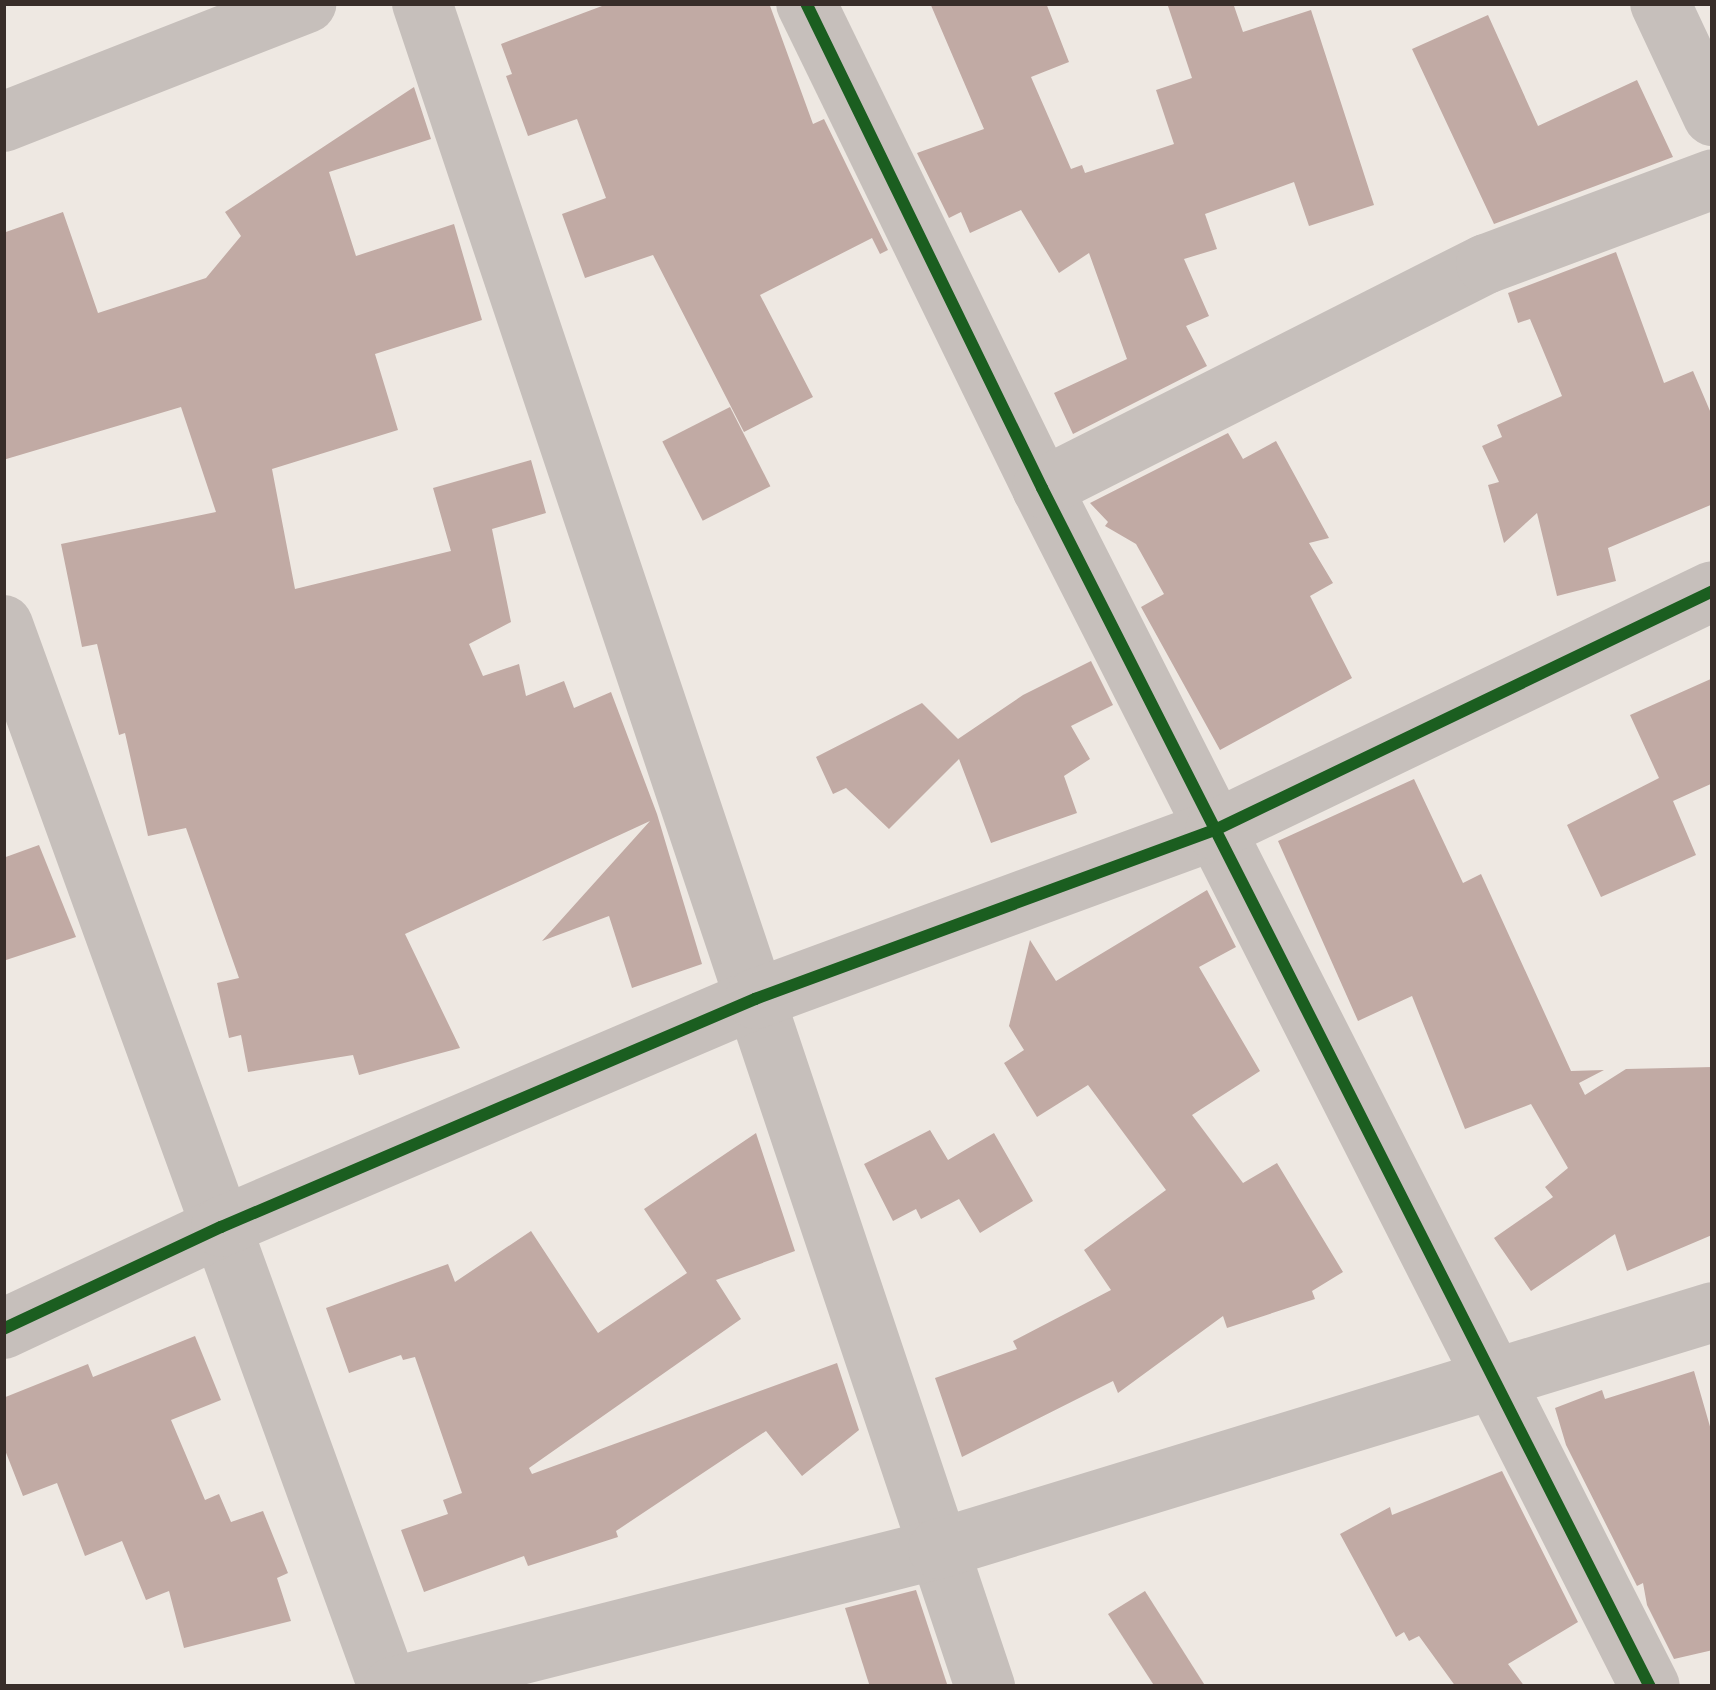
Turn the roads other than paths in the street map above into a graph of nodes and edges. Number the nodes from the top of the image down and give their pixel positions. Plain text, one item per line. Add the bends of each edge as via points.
1 (307, 3) edge
2 (422, 3) edge
3 (806, 3) edge
4 (1660, 3) edge
5 (1713, 116) edge
6 (3, 122) edge
7 (1713, 179) edge
8 (1042, 488) junction
9 (1713, 591) edge
10 (3, 625) edge
11 (1215, 830) junction
12 (754, 999) junction
13 (221, 1227) junction
14 (1713, 1312) edge
15 (3, 1329) edge
16 (1498, 1377) junction
17 (938, 1550) junction
18 (390, 1687) edge
19 (985, 1687) edge
20 (1650, 1687) edge

1 - 6 street
2 - 12 street
3 - 8 street
4 - 5 street
7 - 8 street via 1486,264
8 - 11 street
9 - 11 street
10 - 13 street
11 - 12 street
11 - 16 street
12 - 13 street
12 - 17 street
13 - 15 street
13 - 18 street
14 - 16 street
16 - 17 street
16 - 20 street
17 - 18 street
17 - 19 street

